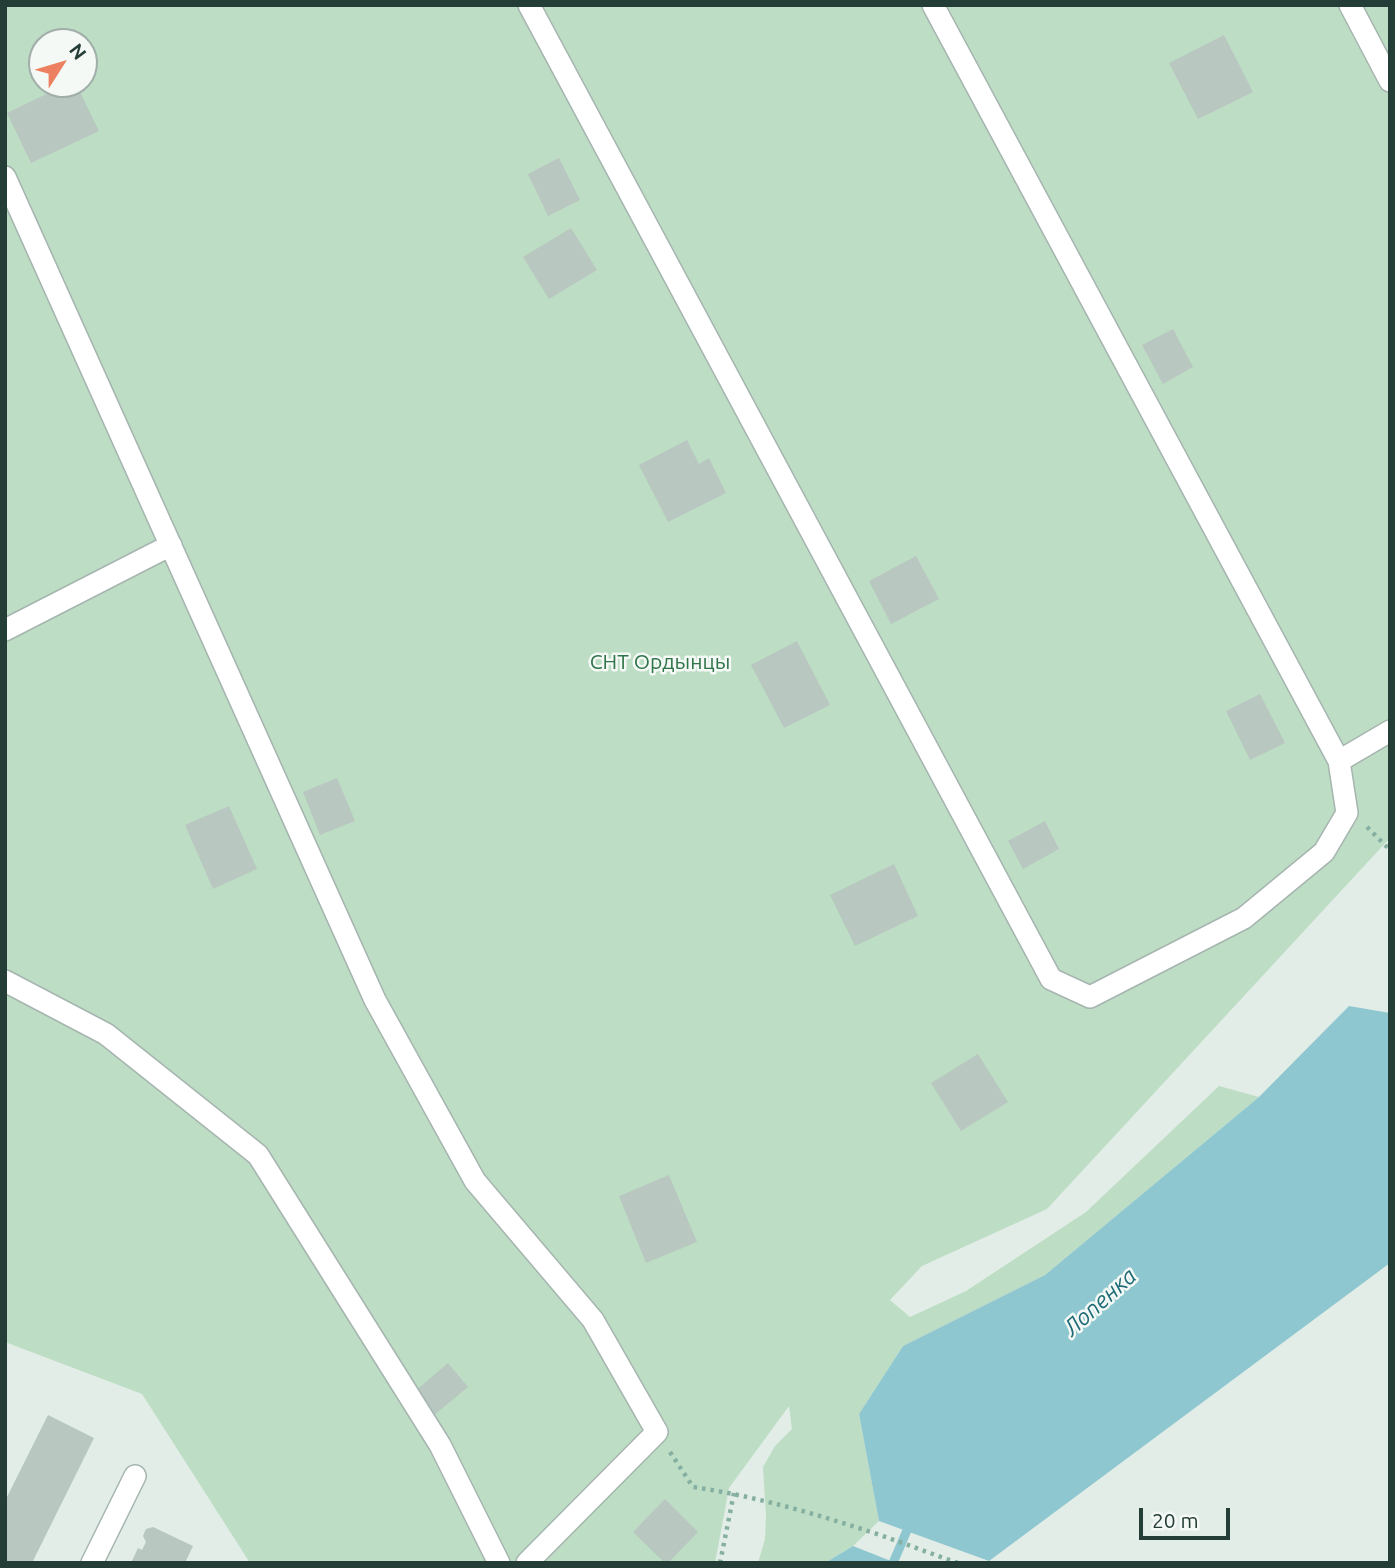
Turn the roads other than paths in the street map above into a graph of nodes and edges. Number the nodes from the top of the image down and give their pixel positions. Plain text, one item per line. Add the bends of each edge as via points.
1 (529, 5) edge
2 (933, 5) edge
3 (1350, 5) edge
4 (1390, 81) edge
5 (5, 177) edge
6 (171, 545) junction
7 (5, 630) edge
8 (1390, 732) edge
9 (1339, 761) junction
10 (5, 982) edge
11 (135, 1476) dead end
12 (92, 1563) edge
13 (499, 1563) edge
14 (527, 1563) edge

1 - 9 street via 1051,979 1090,997 1244,918 1324,852 1347,813
2 - 9 street
3 - 4 street
5 - 6 street
6 - 7 street
6 - 14 street via 375,1000 475,1181 593,1320 657,1432
8 - 9 street
10 - 13 street via 106,1034 258,1155 440,1445
11 - 12 street

